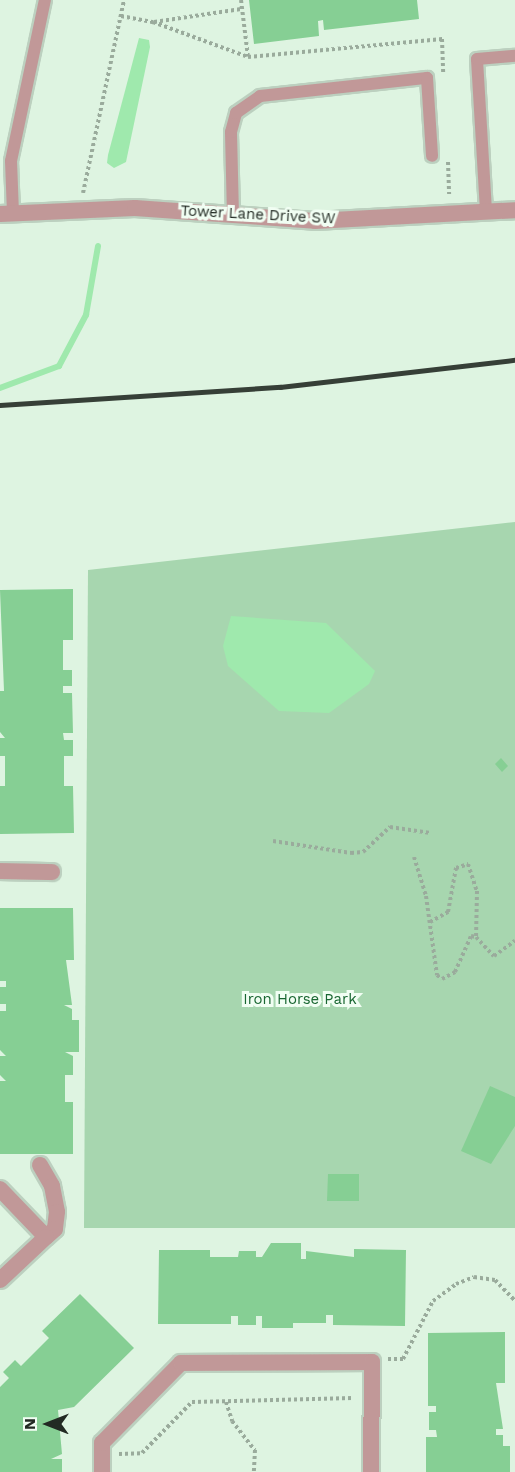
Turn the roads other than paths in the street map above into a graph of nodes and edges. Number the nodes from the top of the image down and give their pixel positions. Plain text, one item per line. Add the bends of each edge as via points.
1 (45, 0) edge
2 (515, 56) edge
3 (432, 156) dead end
4 (515, 210) edge
5 (486, 211) junction
6 (6, 213) edge
7 (233, 215) junction
8 (0, 871) edge
9 (52, 872) dead end
10 (40, 1165) dead end
11 (0, 1189) edge
12 (46, 1238) junction
13 (0, 1280) edge
14 (102, 1472) edge
15 (371, 1472) edge

1 - 6 lane via 11,161
2 - 5 lane via 477,59
3 - 7 lane via 427,78 260,96 236,113 231,132
4 - 5 street, Tower Lane Drive SW
5 - 7 street, Tower Lane Drive SW via 315,221
6 - 7 street, Tower Lane Drive SW via 79,209
8 - 9 street
10 - 12 street via 52,1186 57,1212 55,1229
11 - 12 street
12 - 13 street
14 - 15 street via 102,1443 181,1363 372,1362

